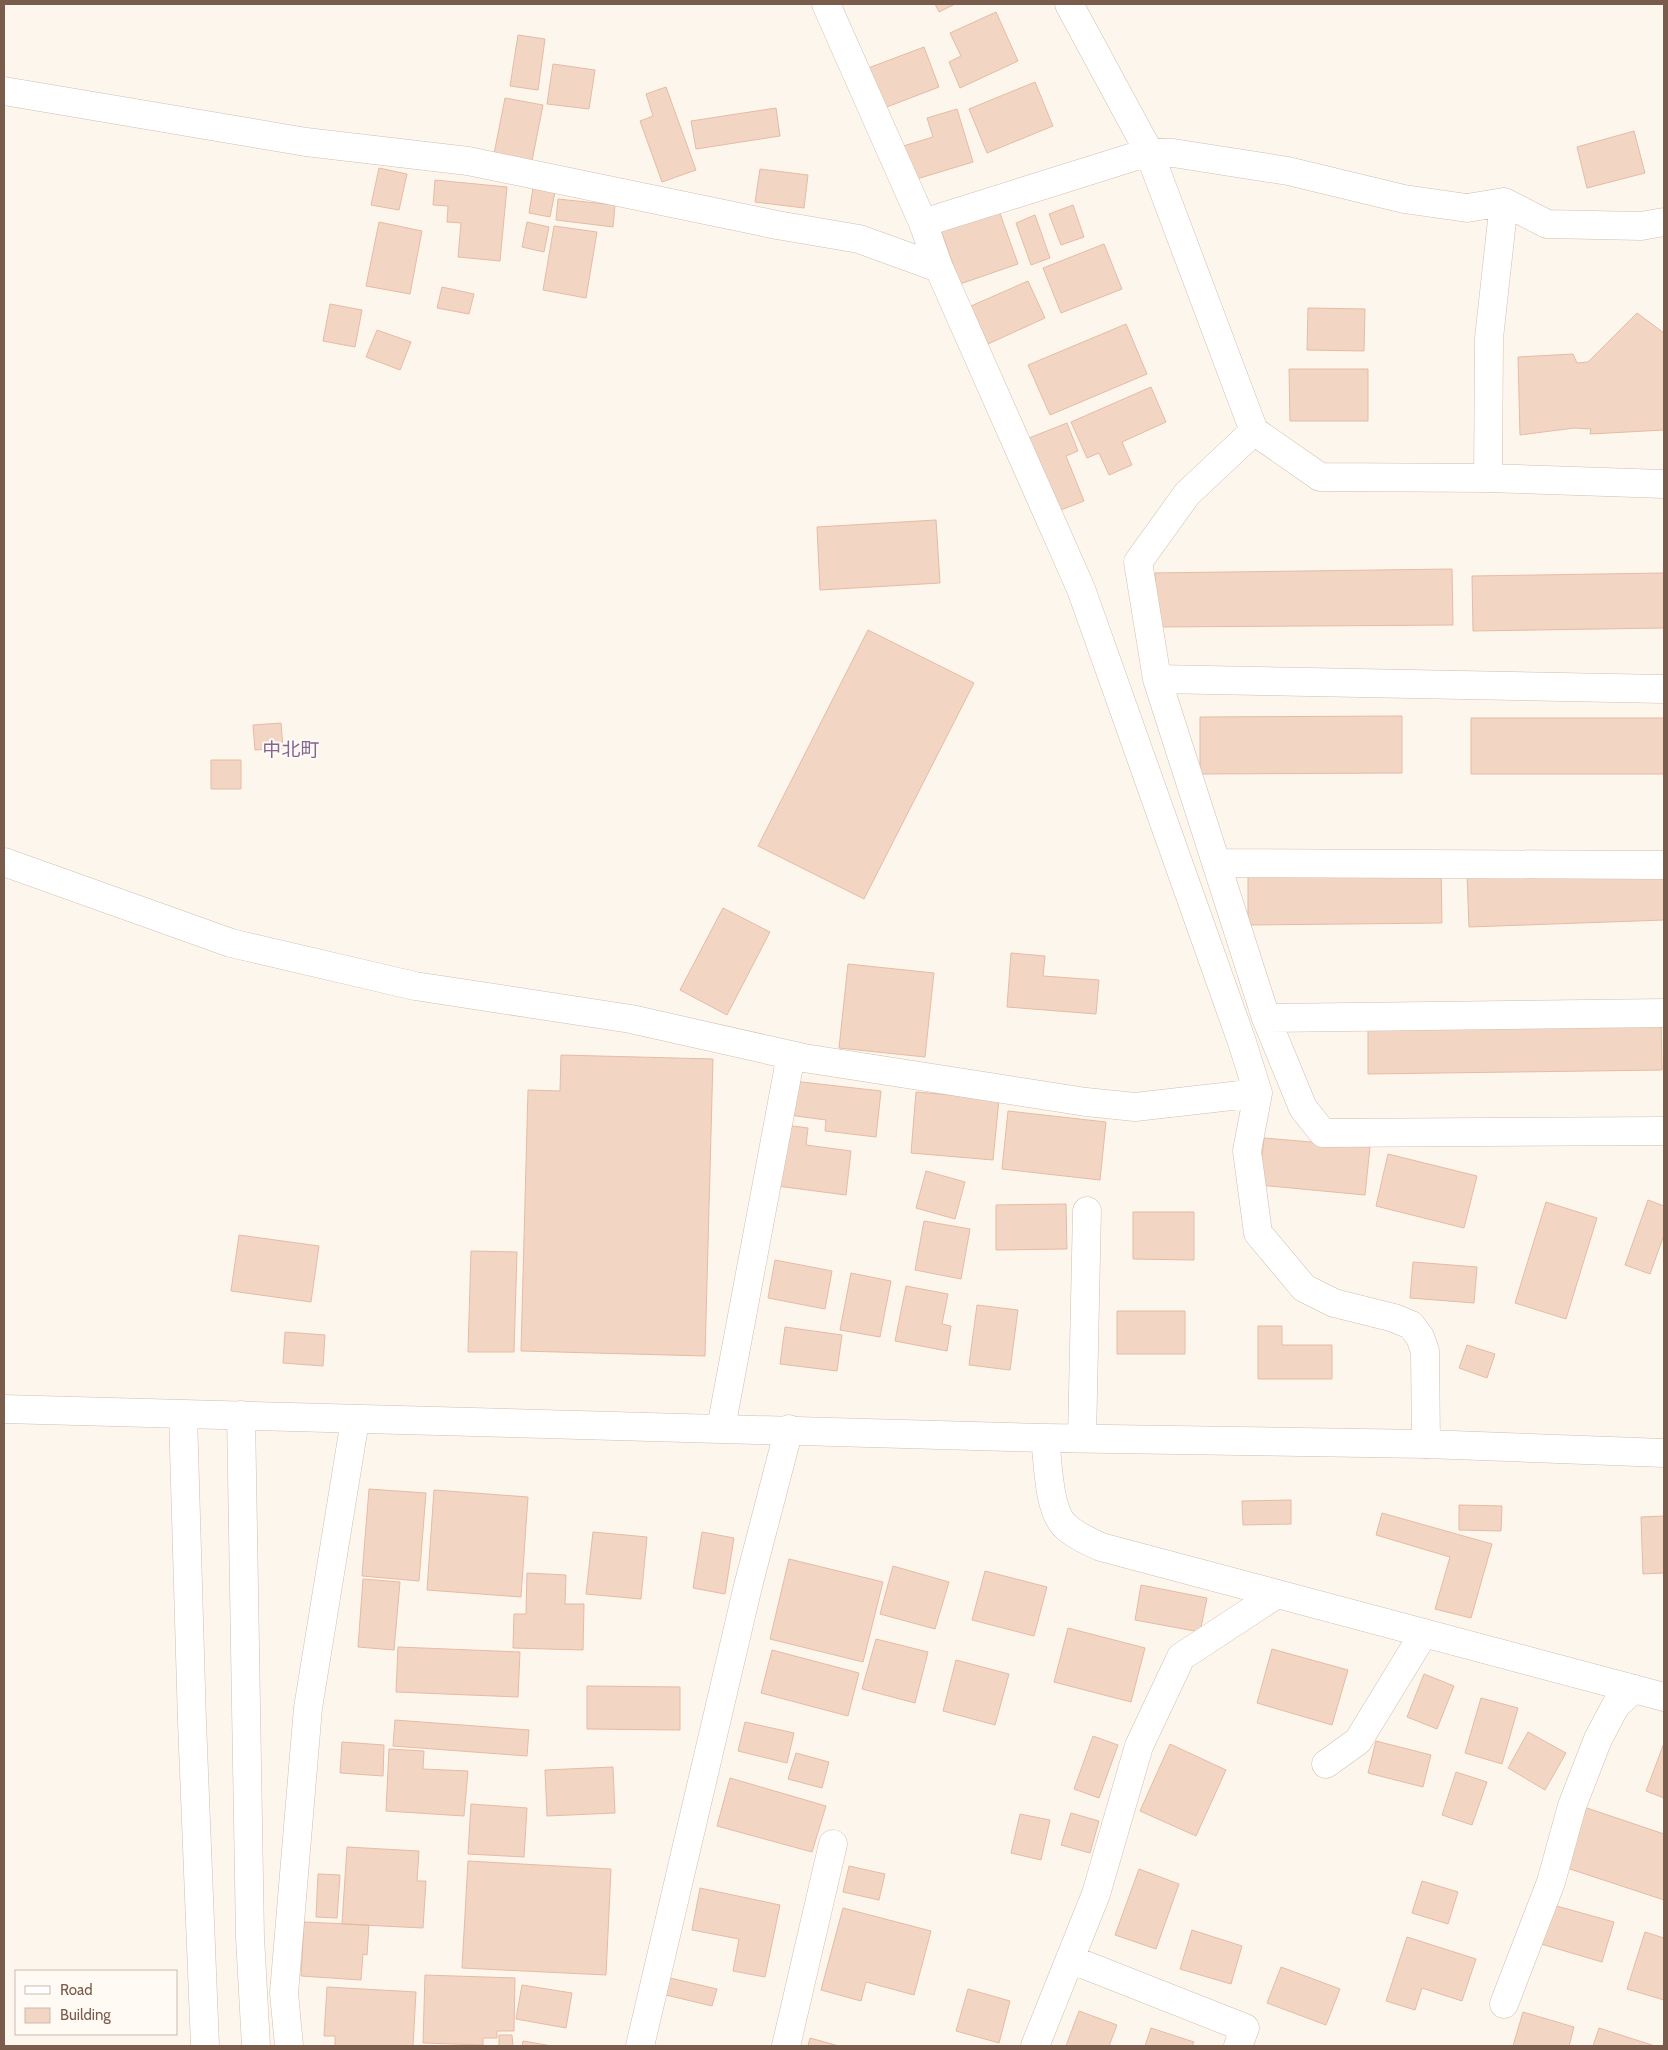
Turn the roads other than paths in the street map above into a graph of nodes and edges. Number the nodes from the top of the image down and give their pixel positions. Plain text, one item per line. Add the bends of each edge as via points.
1 (826, 4) edge
2 (1069, 4) edge
3 (4, 91) edge
4 (1149, 152) junction
5 (1504, 202) junction
6 (1664, 222) edge
7 (923, 223) junction
8 (939, 268) junction
9 (1254, 431) junction
10 (1488, 478) junction
11 (1664, 484) edge
12 (1157, 679) junction
13 (1664, 690) edge
14 (4, 862) edge
15 (1217, 864) junction
16 (1664, 865) edge
17 (1664, 1013) edge
18 (1266, 1018) junction
19 (790, 1055) junction
20 (1258, 1093) junction
21 (1664, 1131) edge
22 (1087, 1211) dead end
23 (4, 1409) edge
24 (182, 1414) junction
25 (241, 1415) junction
26 (355, 1420) junction
27 (721, 1428) junction
28 (790, 1429) junction
29 (1044, 1438) junction
30 (1082, 1438) junction
31 (1426, 1444) junction
32 (1664, 1453) edge
33 (1277, 1594) junction
34 (1424, 1633) junction
35 (1634, 1689) junction
36 (1664, 1697) edge
37 (1326, 1764) dead end
38 (833, 1844) dead end
39 (250, 1937) junction
40 (287, 1951) junction
41 (1070, 1960) junction
42 (1504, 2004) dead end
43 (205, 2046) edge
44 (256, 2046) edge
45 (288, 2046) edge
46 (640, 2046) edge
47 (786, 2046) edge
48 (1035, 2046) edge
49 (1238, 2046) edge

1 - 7 street
2 - 4 street
3 - 8 street via 306,142 468,161 859,239
4 - 5 street via 1288,171 1404,199 1467,208
4 - 7 street
4 - 9 street
5 - 6 street via 1547,224 1641,226
5 - 10 street via 1489,338
7 - 8 street
8 - 20 street via 1081,589
9 - 10 street via 1320,477
9 - 12 street via 1187,494 1138,562
10 - 11 street
12 - 13 street
12 - 15 street
14 - 19 street via 231,943 415,986 631,1019
15 - 16 street
15 - 18 street
17 - 18 street
18 - 21 street via 1303,1108 1323,1133
19 - 20 street via 1135,1107
19 - 27 street
20 - 31 street via 1247,1151 1258,1233 1304,1288 1334,1303 1411,1325 1425,1351
22 - 30 street
23 - 24 street
24 - 25 street
24 - 43 street
25 - 26 street
25 - 39 street
26 - 27 street
26 - 40 street via 308,1708
27 - 28 street
28 - 29 street
28 - 46 street via 748,1586
29 - 30 street
29 - 33 street via 1054,1507 1063,1524 1082,1538 1101,1548
30 - 31 street
31 - 32 street
33 - 34 street
33 - 41 street via 1181,1657 1139,1746 1096,1894
34 - 35 street
34 - 37 street via 1358,1740
35 - 36 street
35 - 42 street via 1616,1705 1598,1739 1572,1806 1551,1882
38 - 47 street
39 - 40 street
39 - 44 street
40 - 45 street via 284,1993
41 - 48 street
41 - 49 street via 1244,2028

